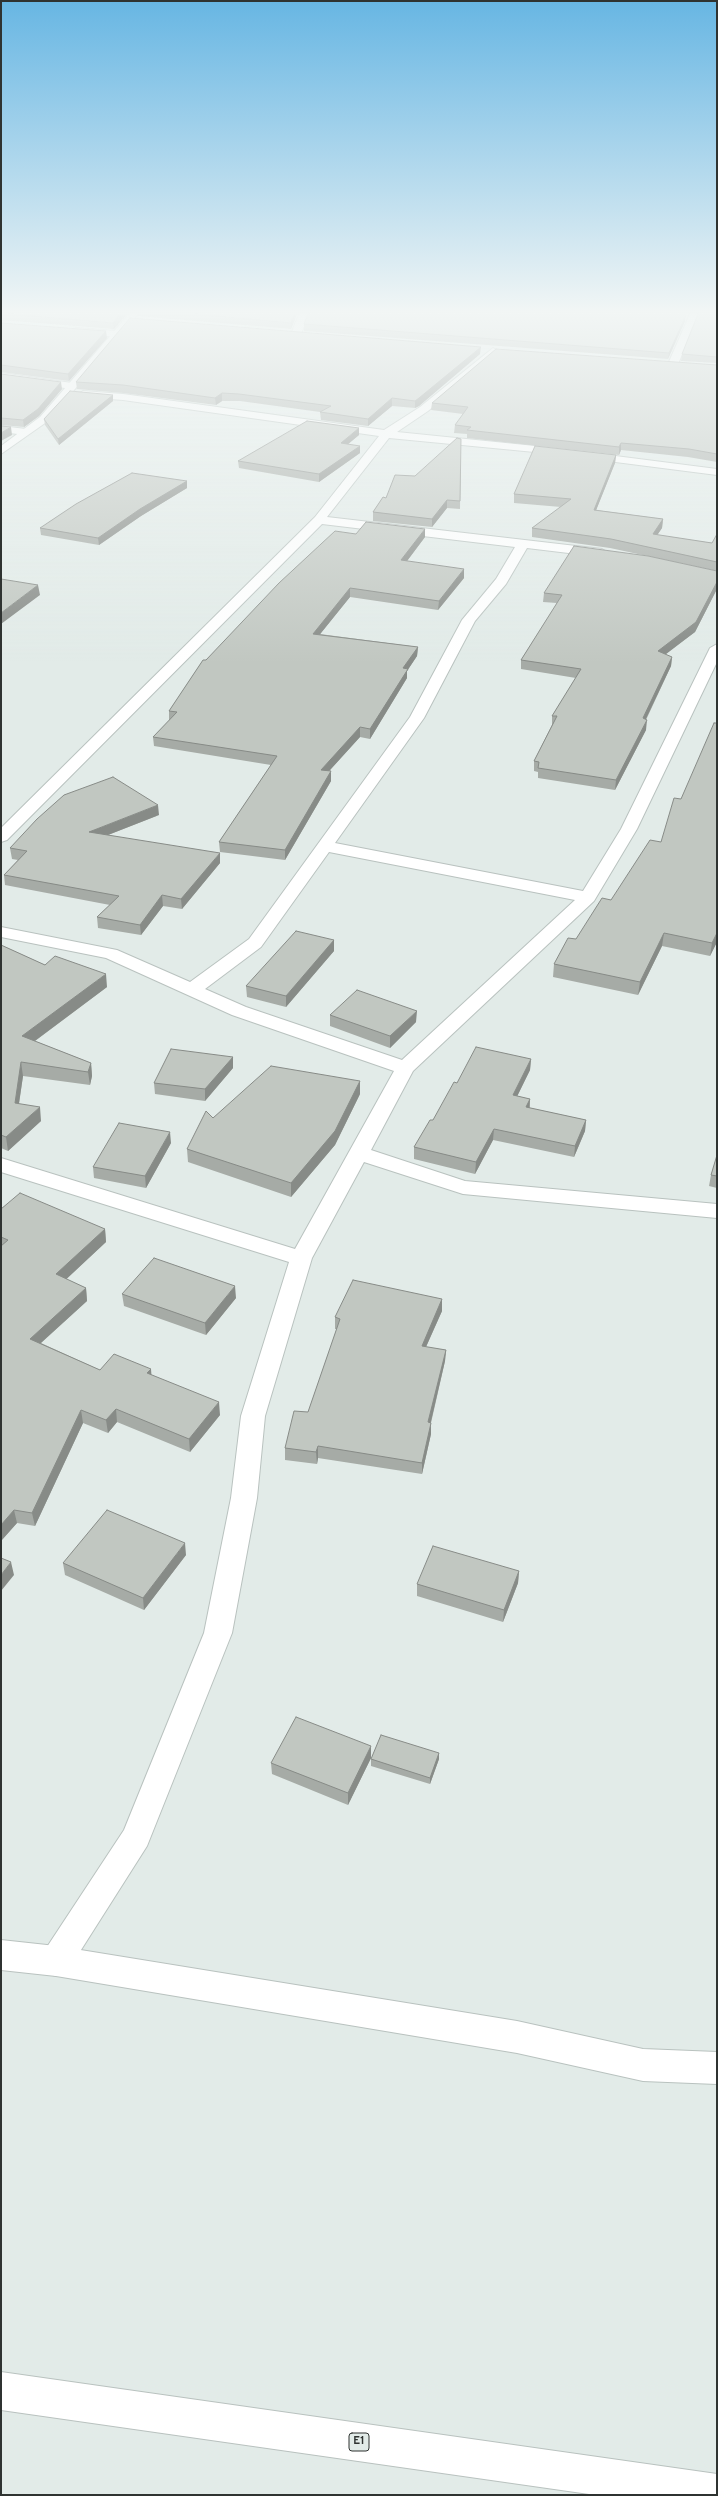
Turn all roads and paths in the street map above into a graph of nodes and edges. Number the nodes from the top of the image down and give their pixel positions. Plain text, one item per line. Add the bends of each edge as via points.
1 (7, 430) edge
2 (361, 430) edge
3 (391, 430) edge
4 (26, 432) joint
5 (386, 434) junction
6 (1, 451) edge
7 (717, 472) edge
8 (319, 520) junction
9 (523, 544) junction
10 (618, 554) edge
11 (717, 648) edge
12 (1, 837) edge
13 (325, 846) junction
14 (588, 897) junction
15 (1, 932) edge
16 (191, 990) junction
17 (405, 1068) junction
18 (358, 1153) junction
19 (1, 1165) edge
20 (717, 1211) edge
21 (301, 1258) junction
22 (1, 1955) edge
23 (56, 1961) junction
24 (717, 2068) edge
25 (1, 2391) edge
26 (717, 2492) edge

1 - 4 main road
2 - 5 main road
3 - 5 main road
4 - 6 main road
5 - 7 main road via 546,450
5 - 8 main road
8 - 9 main road
8 - 12 main road
9 - 10 main road
9 - 13 main road via 501,581 469,620 417,718
11 - 14 main road via 629,829
13 - 14 main road
13 - 16 main road via 254,943
14 - 17 main road
15 - 16 main road via 111,954
16 - 17 main road via 239,1011
17 - 18 main road
18 - 20 main road via 463,1187
18 - 21 main road
19 - 21 main road
21 - 23 main road via 253,1416 244,1498 218,1633 136,1837
22 - 23 main road
23 - 24 main road via 517,2037 643,2065
25 - 26 main road, E1

